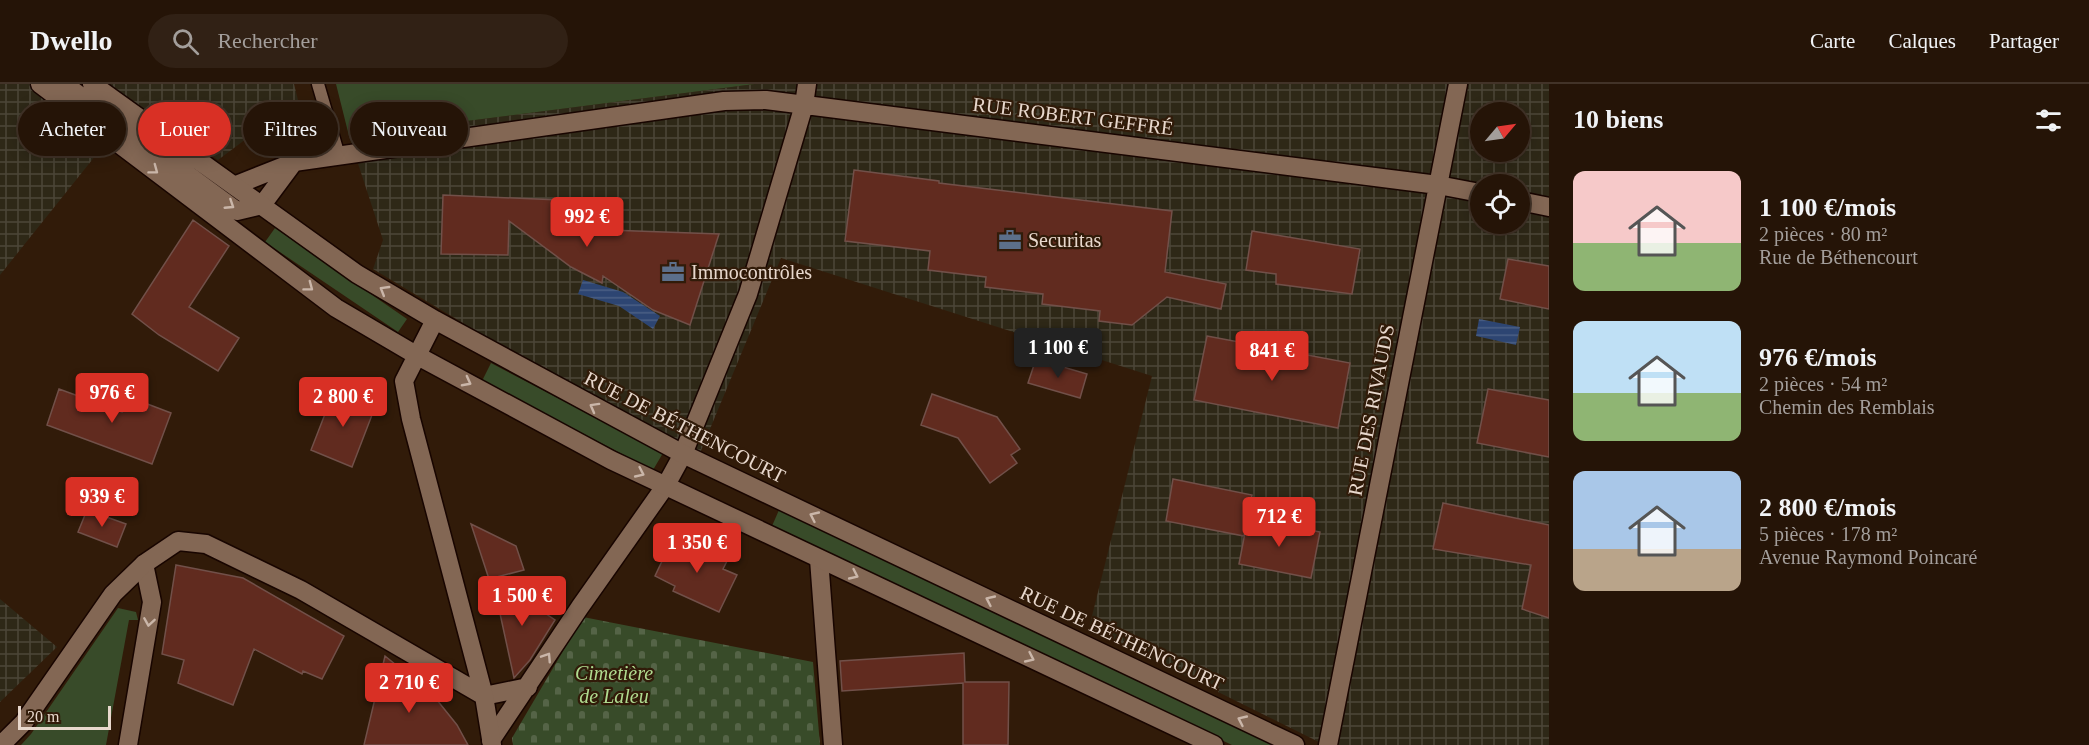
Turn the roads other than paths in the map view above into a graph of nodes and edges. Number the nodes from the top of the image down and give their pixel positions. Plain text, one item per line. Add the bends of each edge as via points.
1 (40, 84) edge
2 (64, 84) edge
3 (92, 84) edge
4 (318, 84) edge
5 (807, 84) edge
6 (1458, 84) edge
7 (804, 105) junction
8 (339, 156) junction
9 (294, 162) junction
10 (236, 185) junction
11 (1438, 185) junction
12 (1470, 191) edge
13 (1530, 203) edge
14 (262, 205) junction
15 (1549, 207) edge
16 (435, 320) junction
17 (416, 354) junction
18 (683, 454) junction
19 (666, 485) junction
20 (819, 559) junction
21 (144, 564) junction
22 (528, 687) junction
23 (484, 696) junction
24 (491, 743) edge
25 (1, 745) edge
26 (128, 745) edge
27 (833, 745) edge
28 (1214, 745) edge
29 (1295, 745) edge
30 (1328, 745) edge

1 -> 17 street via 336,308
2 -> 14 street via 237,210
3 - 10 street, RUE DE BÉTHENCOURT
4 - 8 lane
5 - 7 street
6 - 11 street, RUE DES RIVAUDS
7 - 8 street, RUE ROBERT GEFFRÉ via 766,100 724,101
7 - 11 street, RUE ROBERT GEFFRÉ
7 - 18 street via 748,294
8 - 9 street, RUE ROBERT GEFFRÉ
9 - 10 street, RUE ROBERT GEFFRÉ
9 - 14 street
10 - 14 street, RUE DE BÉTHENCOURT
11 - 12 street, RUE ROBERT GEFFRÉ
11 - 30 street, RUE DES RIVAUDS
13 - 15 street
16 -> 14 street, RUE DE BÉTHENCOURT via 357,274
16 - 17 street
18 -> 16 street, RUE DE BÉTHENCOURT
17 -> 19 street via 611,460
17 - 23 street via 404,381 411,419
18 - 19 street
29 -> 18 street, RUE DE BÉTHENCOURT
19 - 20 street
22 -> 19 street
20 - 27 street
20 -> 28 street
21 - 23 street via 178,541 206,544 301,590
21 - 25 street via 113,594 24,722
21 -> 26 street via 152,602
22 - 23 street
22 - 24 street
23 - 24 street

